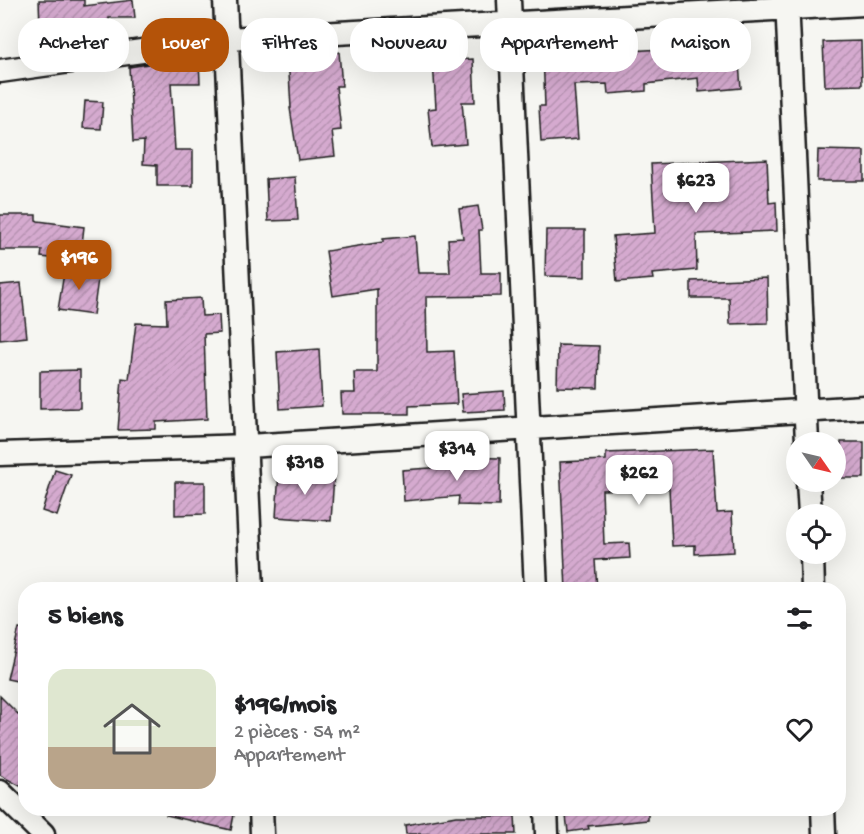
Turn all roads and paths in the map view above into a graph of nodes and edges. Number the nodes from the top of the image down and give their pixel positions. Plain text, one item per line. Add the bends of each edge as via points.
1 (225, 0) edge
2 (509, 0) edge
3 (787, 4) edge
4 (864, 4) edge
5 (226, 18) edge
6 (510, 18) edge
7 (593, 18) edge
8 (480, 26) edge
9 (229, 39) edge
10 (141, 51) edge
11 (0, 71) edge
12 (229, 72) edge
13 (512, 72) edge
14 (864, 407) edge
15 (805, 411) junction
16 (529, 428) junction
17 (806, 432) edge
18 (247, 446) junction
19 (0, 454) edge
20 (812, 564) edge
21 (252, 582) edge
22 (536, 582) edge
23 (813, 582) edge
24 (0, 792) edge
25 (18, 809) edge
26 (25, 816) edge
27 (261, 816) edge
28 (546, 816) edge
29 (823, 816) edge
30 (44, 834) edge
31 (262, 834) edge
32 (547, 834) edge
33 (824, 834) edge

1 - 5 street
2 - 6 street
3 - 4 street
3 - 7 street
3 - 15 street
8 - 9 street
10 - 11 street
12 - 18 street
13 - 16 street
14 - 15 street
15 - 16 street
15 - 17 street
16 - 18 street
16 - 22 street
18 - 19 street
18 - 21 street
20 - 23 street
24 - 25 street
26 - 30 street
27 - 31 street
28 - 32 street
29 - 33 street

